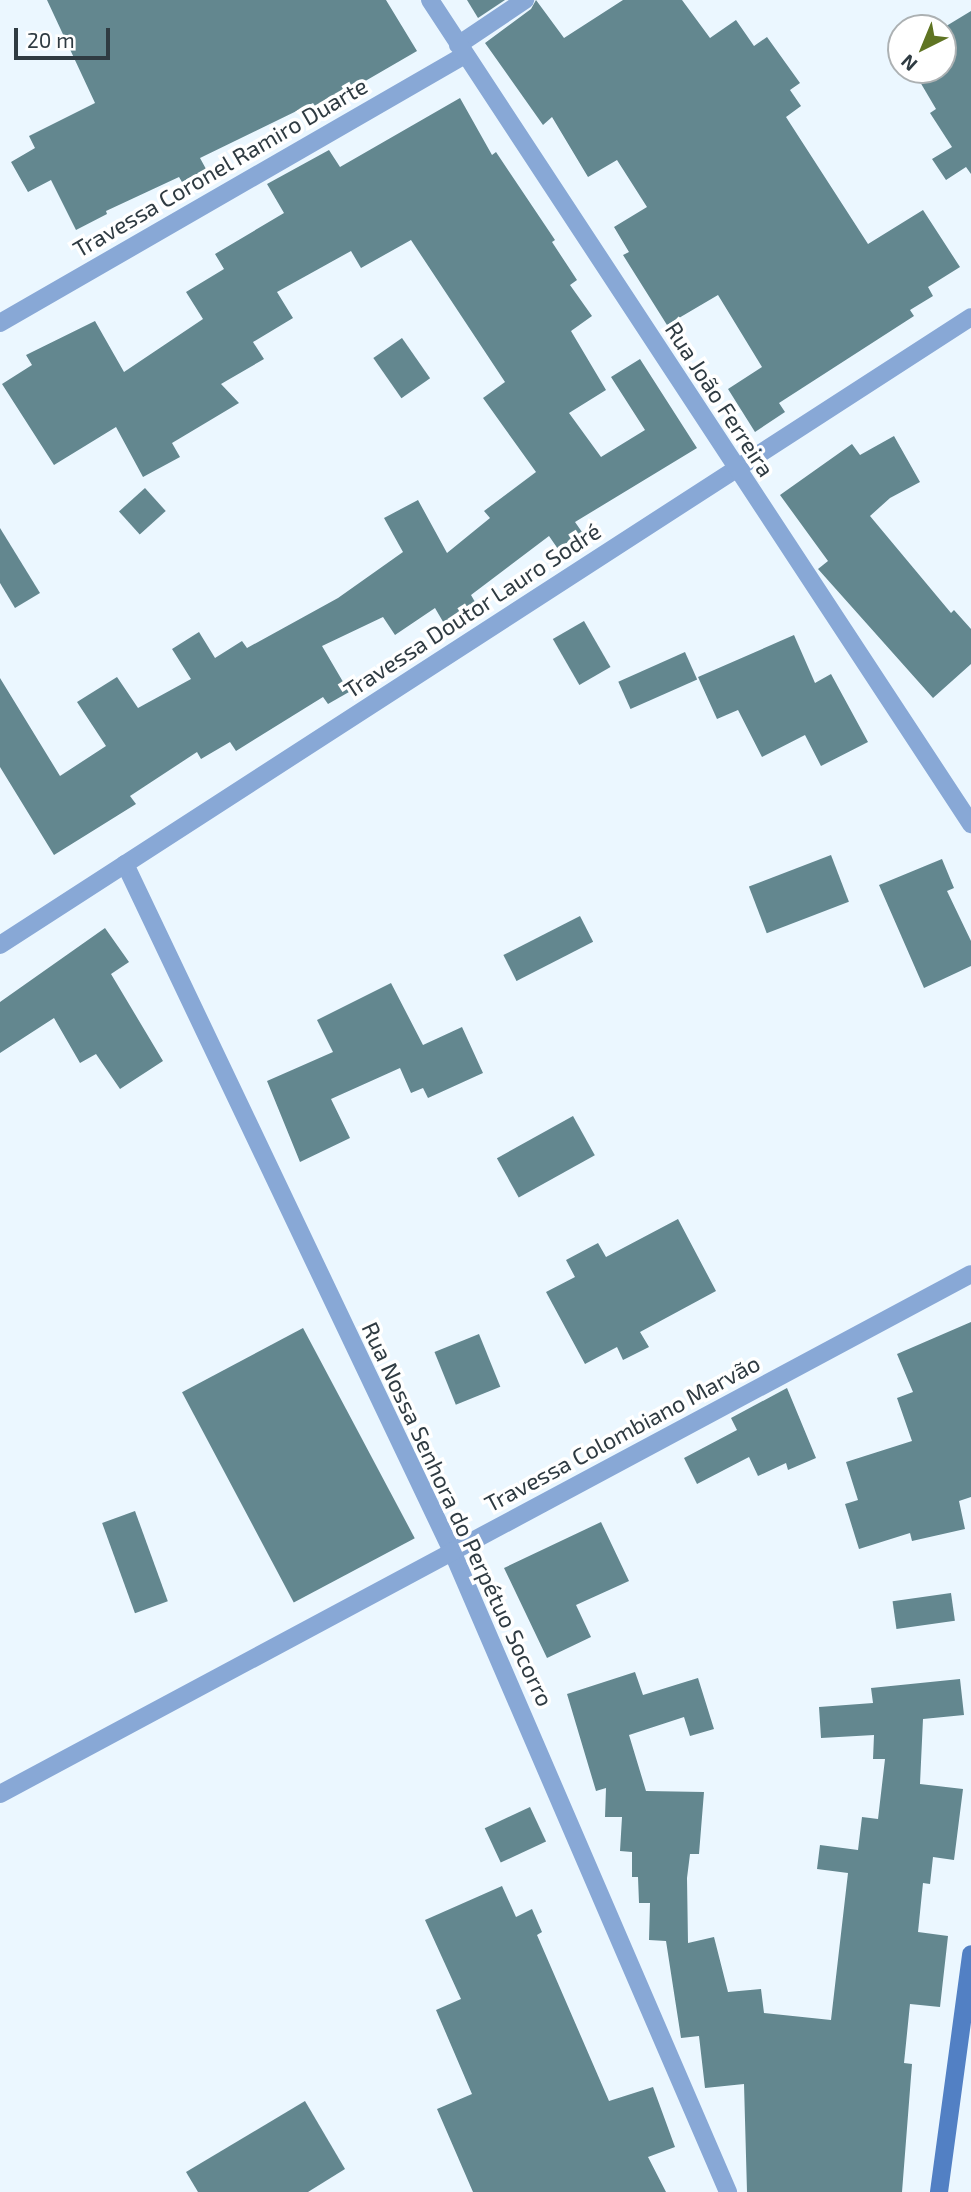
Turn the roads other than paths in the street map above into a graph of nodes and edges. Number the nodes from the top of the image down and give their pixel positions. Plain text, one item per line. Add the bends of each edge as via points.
1 (430, 0) edge
2 (524, 0) edge
3 (462, 50) junction
4 (971, 317) edge
5 (0, 323) edge
6 (736, 468) junction
7 (971, 824) edge
8 (125, 864) junction
9 (0, 945) edge
10 (971, 1274) edge
11 (452, 1551) junction
12 (0, 1794) edge
13 (971, 1954) edge
14 (727, 2192) edge
15 (939, 2192) edge

1 - 3 street, Rua João Ferreira
2 - 3 street, Travessa Coronel Ramiro Duarte
3 - 5 street, Travessa Coronel Ramiro Duarte
3 - 6 street, Rua João Ferreira
4 - 6 street, Travessa Doutor Lauro Sodré
6 - 7 street, Rua João Ferreira
6 - 8 street, Travessa Doutor Lauro Sodré
8 - 9 street, Travessa Doutor Lauro Sodré
8 - 11 street, Rua Nossa Senhora do Perpétuo Socorro
10 - 11 street, Travessa Colombiano Marvão
11 - 12 street, Travessa Colombiano Marvão
11 - 14 street, Rua Nossa Senhora do Perpétuo Socorro
13 - 15 main road

